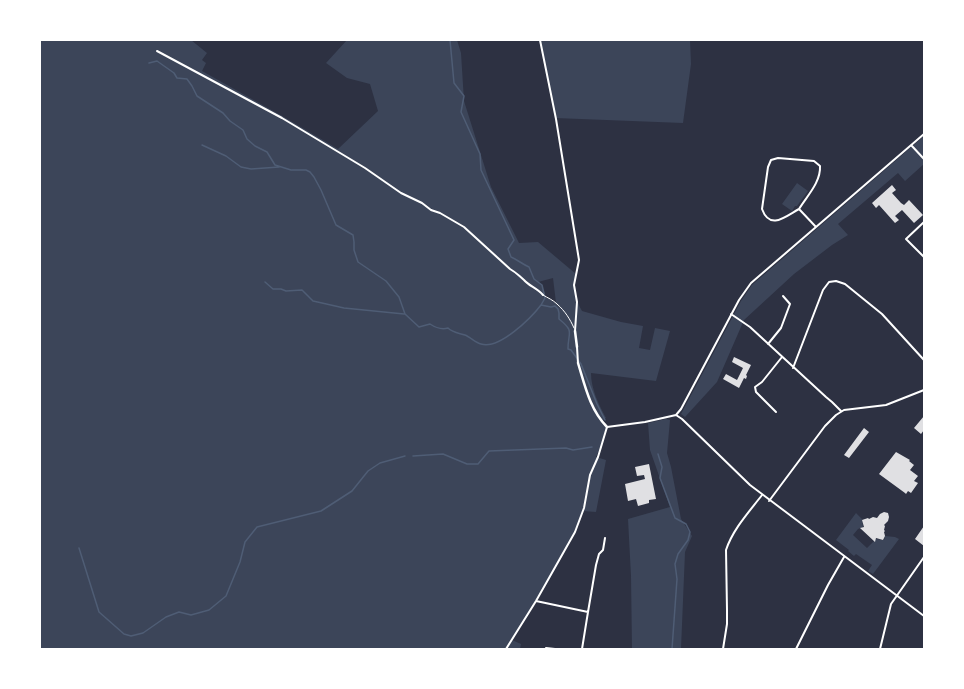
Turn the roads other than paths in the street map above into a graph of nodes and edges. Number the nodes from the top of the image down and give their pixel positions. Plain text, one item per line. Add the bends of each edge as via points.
1 (540, 40) edge
2 (156, 51) dead end
3 (924, 134) edge
4 (911, 145) junction
5 (924, 159) edge
6 (800, 209) junction
7 (924, 222) edge
8 (816, 227) junction
9 (924, 257) edge
10 (543, 295) joint
11 (783, 296) dead end
12 (731, 314) junction
13 (575, 331) junction
14 (768, 344) junction
15 (577, 347) joint
16 (782, 357) junction
17 (924, 360) edge
18 (578, 363) joint
19 (793, 368) junction
20 (924, 390) edge
21 (841, 411) junction
22 (776, 412) dead end
23 (676, 415) junction
24 (607, 427) junction
25 (762, 495) junction
26 (769, 501) junction
27 (605, 538) dead end
28 (844, 557) junction
29 (924, 557) edge
30 (896, 596) junction
31 (536, 601) junction
32 (588, 612) junction
33 (924, 616) edge
34 (546, 648) dead end
35 (506, 649) edge
36 (555, 649) edge
37 (582, 649) edge
38 (723, 649) edge
39 (796, 649) edge
40 (880, 649) edge

1 - 13 street via 579,260 574,285 577,302
2 - 10 street via 282,118 401,193 464,227
3 - 4 street
4 - 5 street
4 - 8 street
6 - 6 street via 816,182 820,166 814,161 778,158 772,160 768,167 762,209 764,216 777,221
6 - 8 street
7 - 9 street via 906,239
8 - 12 street via 751,283
10 - 13 lane via 563,310
11 - 14 street via 790,304 781,328
12 - 14 street
12 - 23 street
13 - 15 street
14 - 16 street
15 - 18 street
16 - 19 street
16 - 22 street via 755,387 756,392
17 - 19 street via 882,314 845,284 836,281 829,282 823,290
18 - 24 street via 588,397
19 - 21 street
20 - 21 street via 886,405
21 - 26 street via 825,426
23 - 24 street
23 - 25 street
24 - 31 street via 590,475 584,508 575,532
25 - 26 street
25 - 38 street via 733,534 726,550 727,624
26 - 28 street
27 - 32 street via 596,565
28 - 30 street
28 - 39 street
29 - 30 street
30 - 33 street
30 - 40 street via 891,604
31 - 32 street
31 - 35 street
32 - 37 street
34 - 36 street

